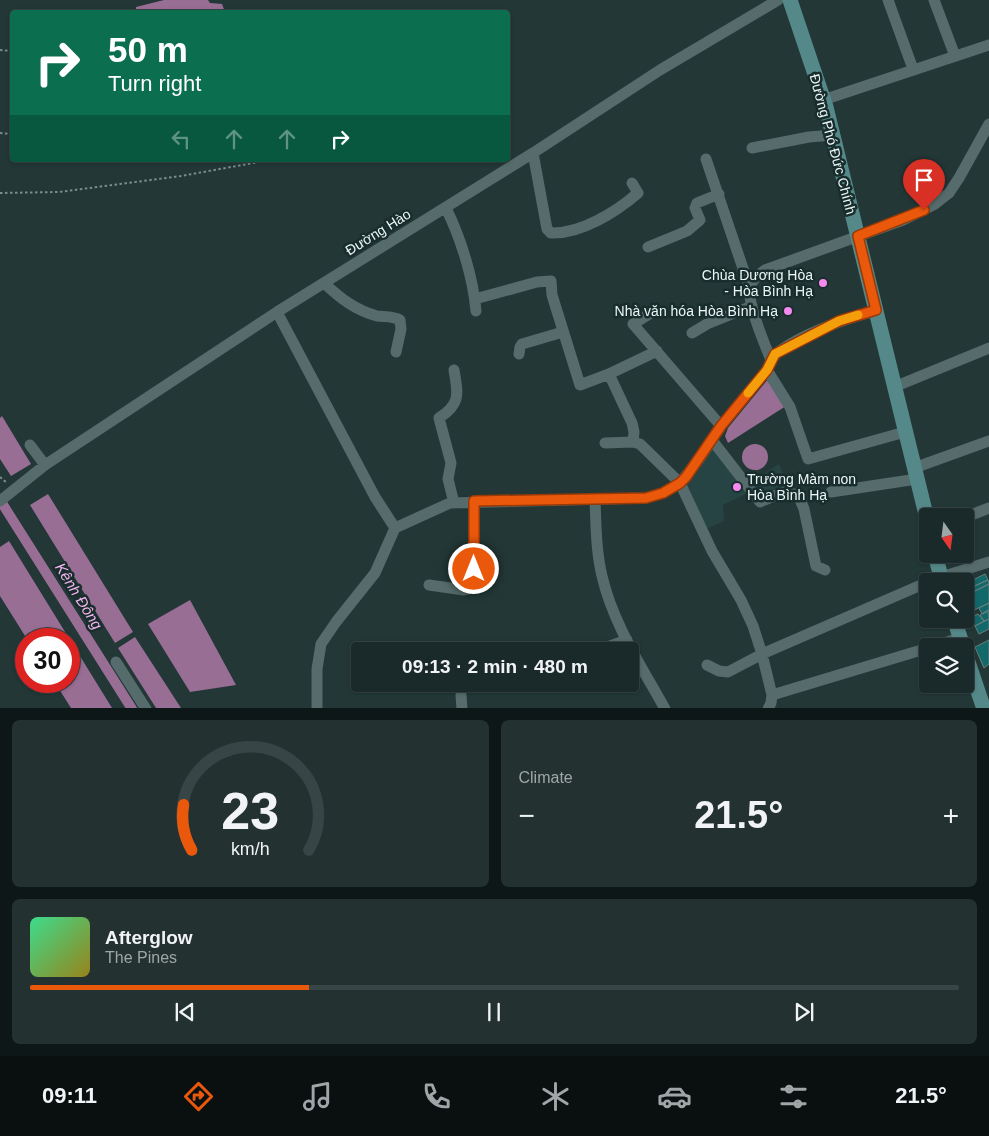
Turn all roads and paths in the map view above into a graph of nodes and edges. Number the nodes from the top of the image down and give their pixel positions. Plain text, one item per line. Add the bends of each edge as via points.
1 (778, 0) edge
2 (790, 0) edge
3 (888, 0) edge
4 (934, 0) edge
5 (989, 45) edge
6 (955, 56) junction
7 (913, 69) junction
8 (823, 100) junction
9 (989, 124) edge
10 (833, 135) junction
11 (752, 148) dead end
12 (533, 153) junction
13 (706, 159) dead end
14 (259, 162) edge
15 (632, 183) dead end
16 (0, 193) edge
17 (718, 194) junction
18 (446, 208) junction
19 (858, 236) junction
20 (648, 247) dead end
21 (324, 283) junction
22 (750, 289) junction
23 (475, 299) junction
24 (752, 306) junction
25 (876, 310) junction
26 (476, 311) dead end
27 (277, 312) junction
28 (649, 314) dead end
29 (563, 332) junction
30 (692, 333) dead end
31 (989, 348) edge
32 (657, 351) junction
33 (396, 352) dead end
34 (519, 354) dead end
35 (769, 365) junction
36 (454, 370) dead end
37 (610, 374) junction
38 (894, 387) junction
39 (721, 426) junction
40 (905, 432) junction
41 (712, 440) junction
42 (633, 442) junction
43 (989, 442) edge
44 (606, 443) dead end
45 (30, 445) dead end
46 (45, 465) junction
47 (915, 473) junction
48 (680, 483) junction
49 (832, 492) dead end
50 (4, 498) edge
51 (595, 499) junction
52 (474, 501) junction
53 (454, 503) junction
54 (924, 508) edge
55 (989, 508) edge
56 (974, 514) edge
57 (395, 528) junction
58 (989, 562) edge
59 (825, 570) dead end
60 (956, 573) edge
61 (429, 585) dead end
62 (919, 587) edge
63 (627, 640) junction
64 (621, 642) edge
65 (919, 651) edge
66 (762, 654) junction
67 (116, 662) dead end
68 (707, 665) dead end
69 (974, 679) edge
70 (461, 695) dead end
71 (772, 695) junction
72 (146, 708) edge
73 (318, 708) edge
74 (462, 708) edge
75 (665, 708) edge
76 (768, 708) edge
77 (984, 708) edge

1 - 12 street, Đường Hào via 660,70
2 - 8 main road, Đường Phó Đức Chính
3 - 7 street
4 - 6 street
5 - 6 street
6 - 7 street
7 - 8 street
8 - 10 main road, Đường Phó Đức Chính
9 - 19 street via 959,178 942,199 916,214
10 - 11 street
10 - 19 main road, Đường Phó Đức Chính
12 - 15 street via 547,229 551,233 576,229 616,211 638,193
12 - 18 street, Đường Hào
13 - 17 street
14 - 16 path via 59,192
17 - 20 street via 697,203 694,208 700,220 687,231
17 - 22 street
18 - 21 street, Đường Hào
18 - 23 street
19 - 22 street via 765,270 754,278
19 - 25 main road, Đường Phó Đức Chính
21 - 27 street, Đường Hào
21 - 33 street via 355,308 400,320
22 - 24 street
23 - 26 street
23 - 29 street via 551,280
24 - 30 street
24 - 35 street
25 - 35 street via 825,328 775,354
25 - 38 main road, Đường Phó Đức Chính
27 - 46 street, Đường Hào
27 - 57 street via 375,497
28 - 32 street via 634,324
29 - 34 street via 522,344
29 - 37 street via 580,385
31 - 38 street
32 - 37 street
32 - 39 street
35 - 39 street
35 - 40 street via 790,407 808,459
36 - 53 street via 457,398 454,407 439,418 451,463 448,479
37 - 42 street via 632,423
38 - 40 main road, Đường Phó Đức Chính
39 - 41 street
40 - 47 main road, Đường Phó Đức Chính
41 - 48 street
41 - 59 street via 760,502 784,492 798,495 816,566
42 - 44 street
42 - 48 street via 640,444
43 - 47 street
45 - 46 street
46 - 50 street, Đường Hào
47 - 49 street
47 - 54 main road, Đường Phó Đức Chính
48 - 51 street via 646,498
48 - 66 street via 712,551 741,600
51 - 52 street
51 - 63 street via 602,577
52 - 53 street
52 - 61 street via 473,588 464,590
53 - 57 street
55 - 56 street
57 - 73 street via 375,574 321,644 317,669
58 - 60 street
62 - 66 street
63 - 64 street
63 - 75 street
65 - 71 street
66 - 68 street via 728,672
66 - 71 street
67 - 72 street
69 - 77 main road
70 - 74 street
71 - 76 street

